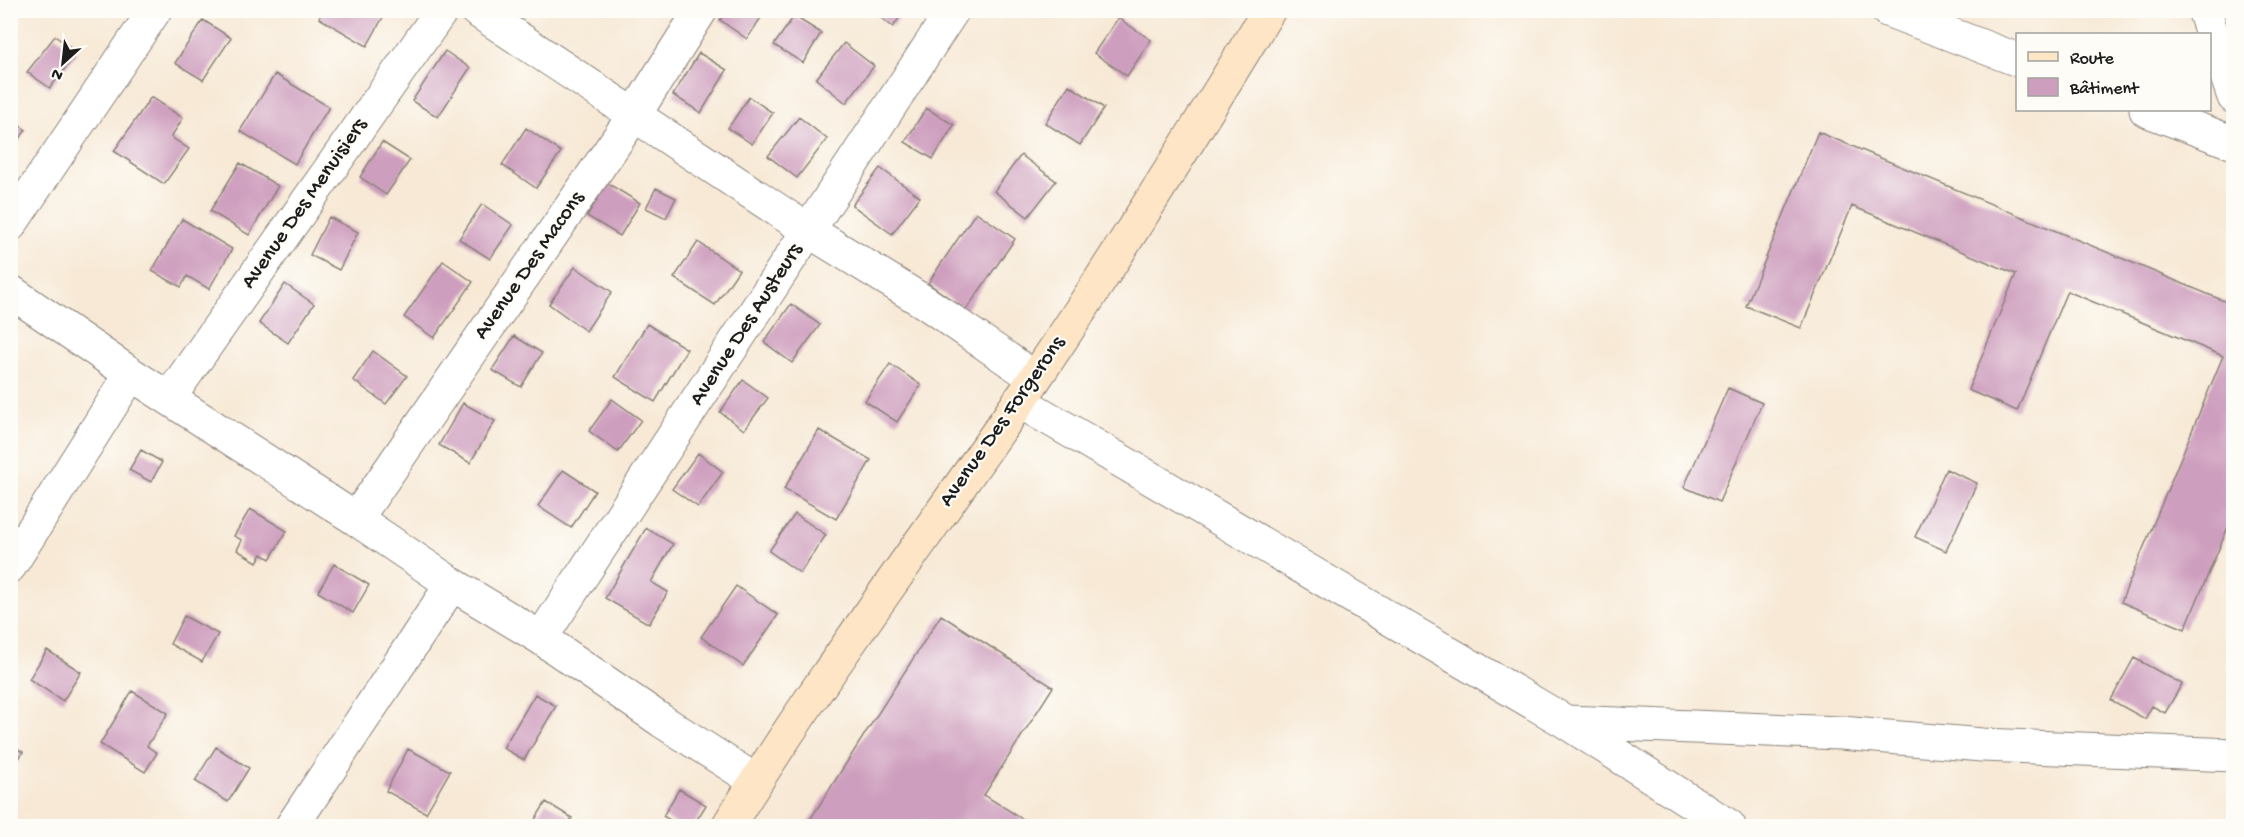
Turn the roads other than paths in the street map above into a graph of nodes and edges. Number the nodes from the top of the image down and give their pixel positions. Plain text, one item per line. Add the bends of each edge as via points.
1 (155, 10) edge
2 (442, 10) edge
3 (476, 10) edge
4 (701, 10) edge
5 (953, 10) edge
6 (1269, 10) edge
7 (1887, 10) edge
8 (2204, 10) edge
9 (2016, 59) edge
10 (2234, 97) edge
11 (2149, 111) edge
12 (635, 114) junction
13 (2234, 143) edge
14 (10, 225) edge
15 (809, 231) junction
16 (10, 291) edge
17 (131, 374) junction
18 (1027, 390) junction
19 (169, 398) junction
20 (356, 519) junction
21 (10, 566) edge
22 (452, 584) junction
23 (541, 638) junction
24 (1566, 722) junction
25 (2234, 755) edge
26 (756, 781) junction
27 (1701, 816) edge
28 (292, 826) edge
29 (728, 826) edge
30 (1729, 826) edge

1 - 14 street
2 - 19 street, Avenue Des Menuisiers
3 - 12 street
4 - 12 street, Avenue Des Macons
5 - 15 street, Avenue Des Austeurs
6 - 18 street, Avenue Des Forgerons
7 - 9 street
8 - 10 street
11 - 13 street
12 - 15 street
12 - 20 street, Avenue Des Macons
15 - 18 street via 926,303
15 - 23 street, Avenue Des Austeurs
16 - 17 street
17 - 19 street
17 - 21 street
18 - 24 street
18 - 26 street, Avenue Des Forgerons
19 - 20 street
20 - 22 street
22 - 23 street
22 - 28 street
23 - 26 street
24 - 25 street
24 - 27 street
26 - 29 street, Avenue Des Forgerons
27 - 30 street

